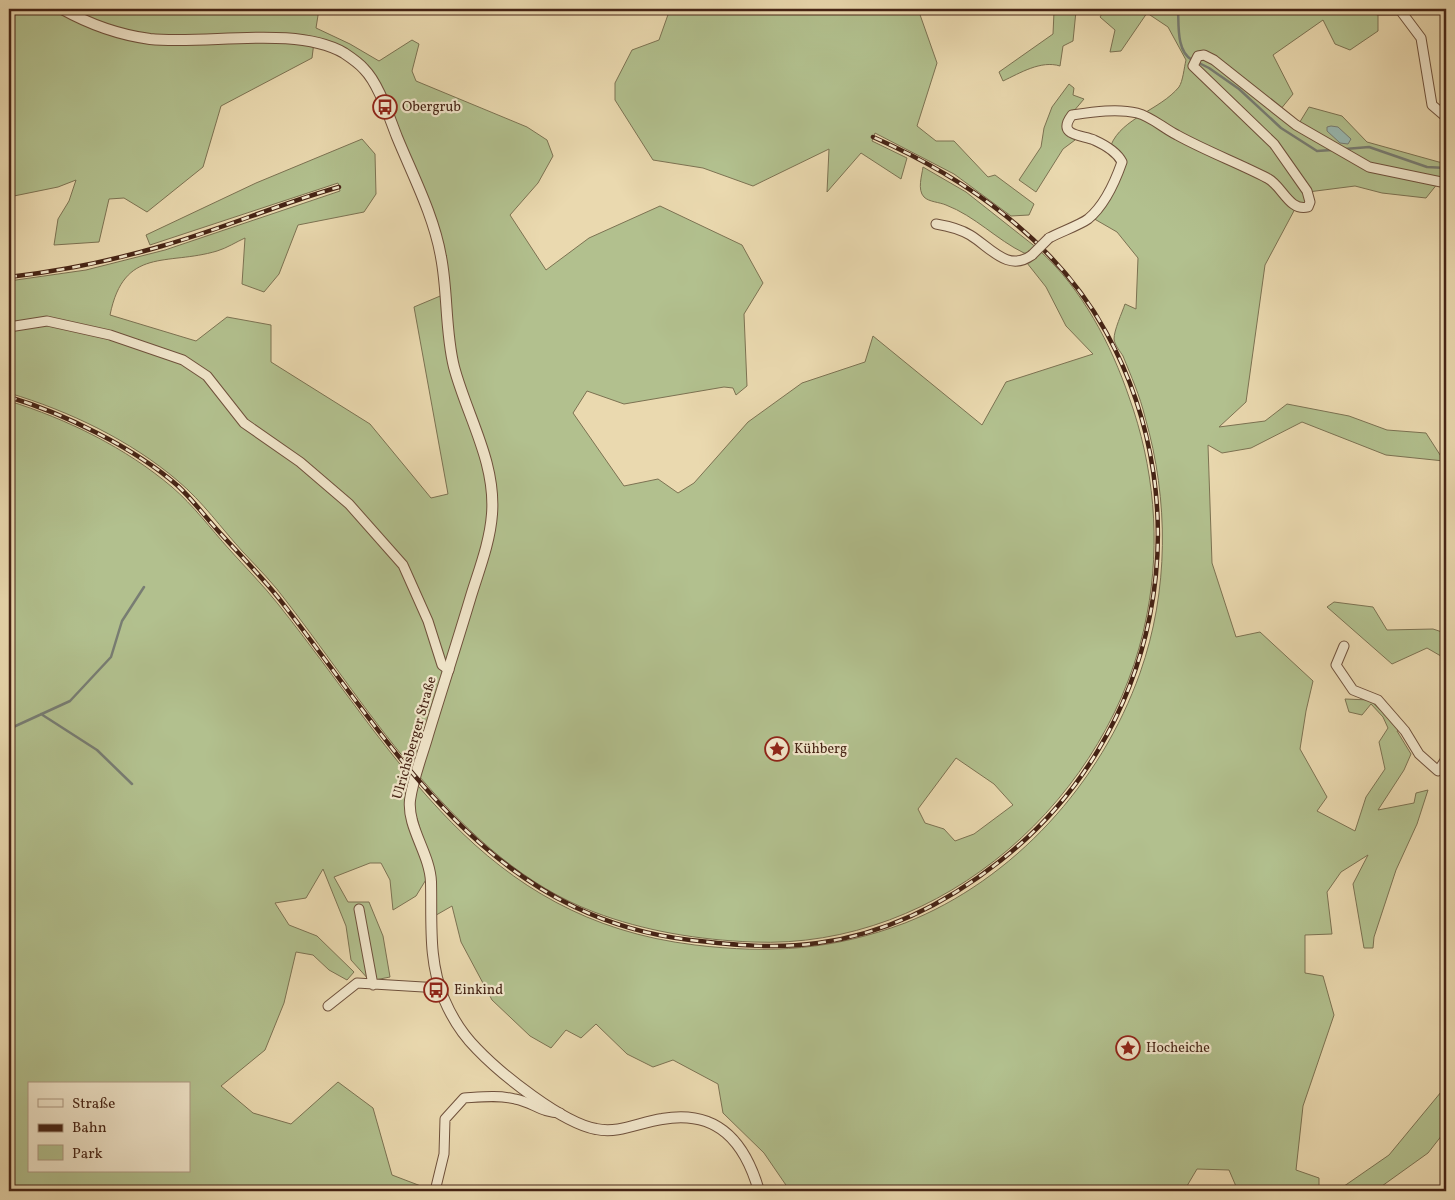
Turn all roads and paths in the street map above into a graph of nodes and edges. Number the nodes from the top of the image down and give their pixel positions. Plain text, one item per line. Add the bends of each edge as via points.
1 (62, 9) edge
2 (1379, 10) dead end
3 (1446, 117) edge
4 (1446, 183) edge
5 (936, 224) dead end
6 (9, 327) edge
7 (1344, 646) dead end
8 (449, 670) junction
9 (1446, 759) edge
10 (359, 909) dead end
11 (373, 985) junction
12 (440, 988) junction
13 (328, 1006) dead end
14 (560, 1113) junction
15 (435, 1191) edge
16 (759, 1191) edge

1 - 8 street via 95,25 152,39 307,40 344,54 366,70 385,107 435,233 441,256 448,337 455,369 492,485 492,517 488,536
2 - 3 street via 1400,10 1421,38 1432,105
4 - 5 street, bridge via 1369,167 1296,125 1204,55 1197,57 1193,66 1274,144 1307,191 1308,207 1290,202 1272,180 1177,136 1146,116 1122,111 1072,115 1068,127 1070,132 1094,140 1118,154 1122,162 1107,195 1092,215 1049,238 1021,262 1007,261 961,230
6 - 8 street, Ulrichsberger Straße via 47,321 110,335 183,360 207,376 244,423 300,462 349,504 403,565 428,621 442,665
7 - 9 street via 1336,665 1354,690 1378,700 1405,731 1418,754 1438,771
8 - 12 street, Ulrichsberger Straße via 419,764 410,810 431,877 431,945
10 - 11 street
11 - 12 street
11 - 13 street via 357,983
12 - 14 street, Ulrichsberger Straße via 452,1016 477,1049 521,1087
14 - 15 street via 547,1113 516,1099 464,1098 445,1119 444,1154
14 - 16 street, Ulrichsberger Straße via 584,1126 610,1130 662,1119 691,1117 706,1120 723,1129 740,1147

